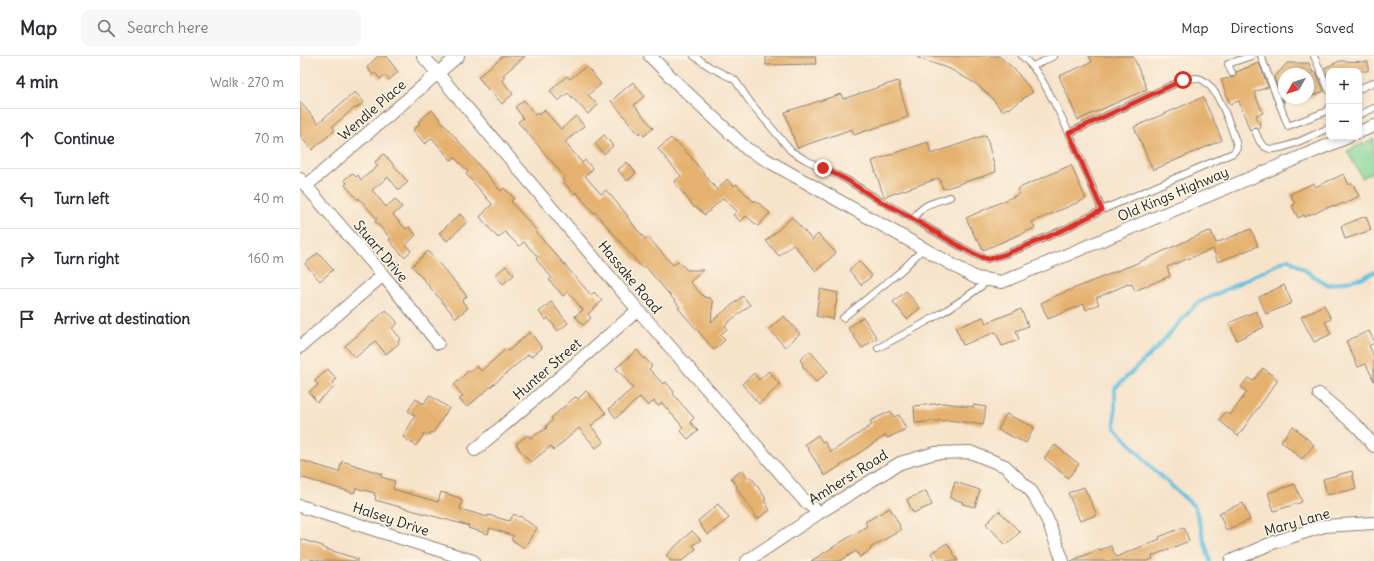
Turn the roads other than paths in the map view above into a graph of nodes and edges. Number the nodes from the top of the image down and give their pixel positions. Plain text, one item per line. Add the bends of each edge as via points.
1 (423, 56) edge
2 (458, 56) edge
3 (650, 56) edge
4 (694, 56) edge
5 (1022, 56) edge
6 (1054, 56) edge
7 (1251, 56) edge
8 (1260, 56) edge
9 (1314, 56) edge
10 (1033, 66) junction
11 (438, 73) junction
12 (1232, 73) dead end
13 (1374, 82) edge
14 (1326, 83) edge
15 (1362, 88) edge
16 (1374, 108) edge
17 (1326, 111) edge
18 (1362, 114) edge
19 (1374, 126) edge
20 (1326, 129) edge
21 (1254, 130) dead end
22 (1362, 131) edge
23 (1069, 133) junction
24 (1341, 140) edge
25 (303, 183) edge
26 (950, 197) dead end
27 (1102, 210) junction
28 (914, 219) junction
29 (923, 249) junction
30 (383, 275) junction
31 (989, 280) junction
32 (638, 310) junction
33 (843, 318) dead end
34 (438, 343) dead end
35 (300, 347) edge
36 (878, 348) dead end
37 (1319, 394) dead end
38 (1374, 446) edge
39 (475, 450) dead end
40 (300, 506) edge
41 (819, 513) junction
42 (1374, 523) edge
43 (473, 561) edge
44 (747, 561) edge
45 (1063, 561) edge
46 (1231, 561) edge

1 - 11 street, Hassake Road
2 - 11 street, Wendle Place
3 - 29 street, Old Kings Highway via 747,149
4 - 28 lane via 735,80 791,151
5 - 10 lane
6 - 10 lane
7 - 12 lane via 1228,64
8 - 17 lane via 1288,126
9 - 14 lane
10 - 23 lane
11 - 25 street, Wendle Place
11 - 32 street, Hassake Road
13 - 15 lane
16 - 18 lane
19 - 22 street
20 - 21 lane via 1281,149 1268,149 1260,143
23 - 27 lane
23 - 27 lane via 1183,80 1196,78 1207,83 1217,94 1236,142 1233,153
24 - 31 street, Old Kings Highway via 1002,282
25 - 30 street, Stuart Drive
26 - 28 lane via 924,206
27 - 28 lane via 1026,246 988,259 961,247
29 - 31 street, Old Kings Highway via 976,278
29 - 33 lane via 902,270
30 - 34 street, Stuart Drive
30 - 35 street
31 - 36 lane via 970,296 932,320
32 - 39 street, Hunter Street
32 - 41 street, Hassake Road via 802,498
37 - 38 street via 1359,428
40 - 43 street, Halsey Drive
41 - 44 street, Amherst Road
41 - 45 street, Amherst Road via 900,463 935,454 970,452 1005,466 1032,492 1047,519
42 - 46 street, Mary Lane via 1324,526 1272,543

